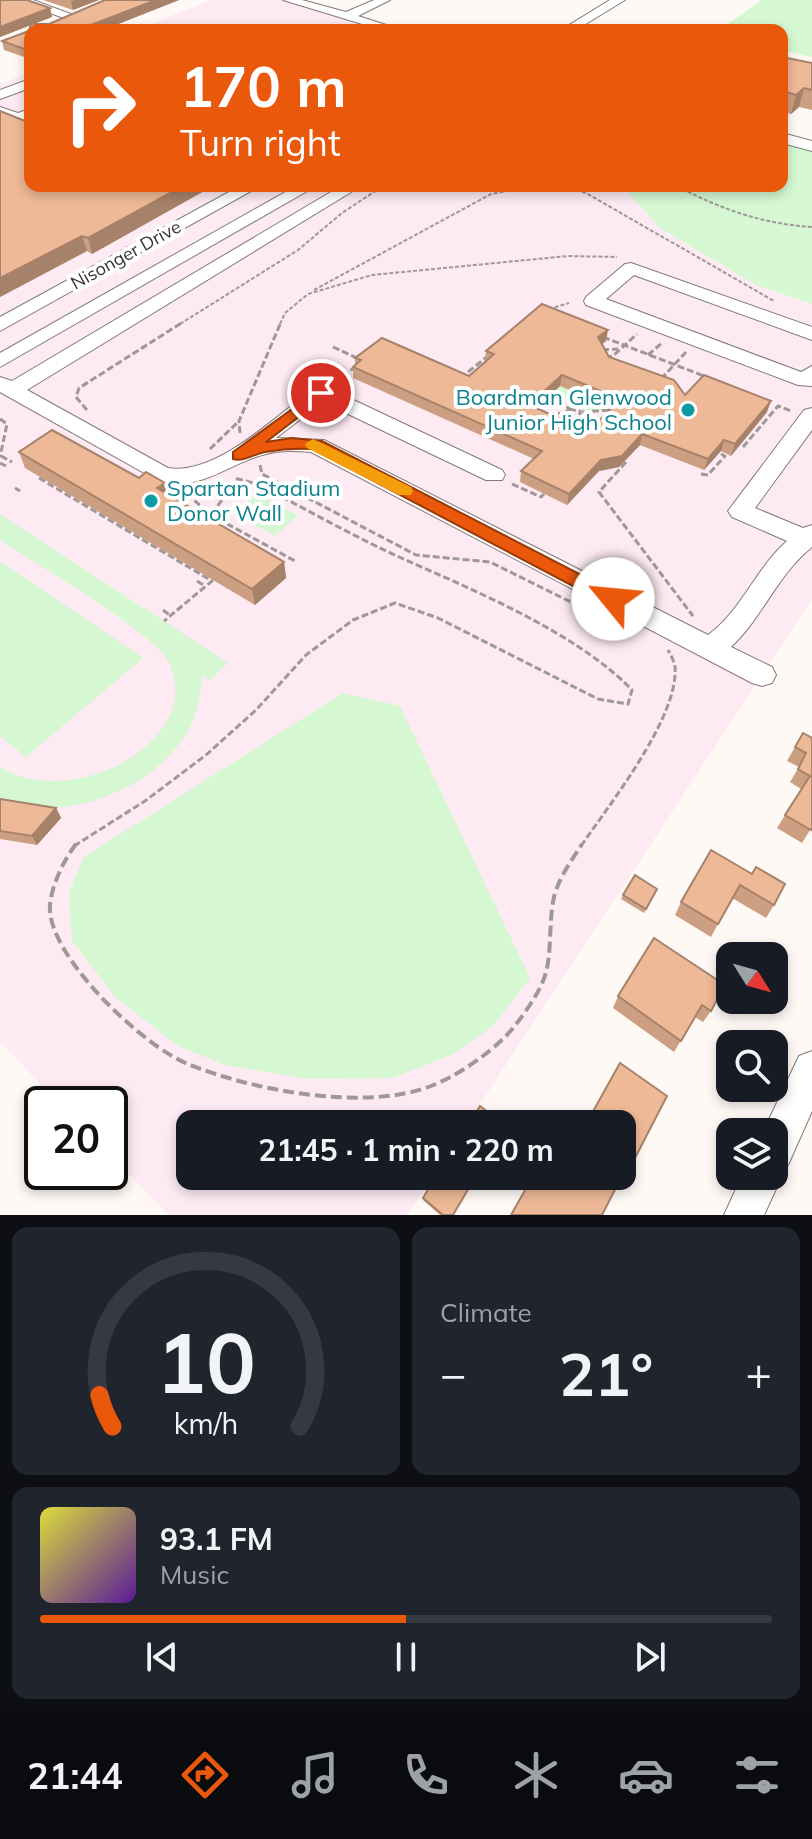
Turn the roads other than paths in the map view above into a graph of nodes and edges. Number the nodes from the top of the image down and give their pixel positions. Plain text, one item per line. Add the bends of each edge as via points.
1 (21, 0) edge
2 (289, 0) edge
3 (384, 0) edge
4 (619, 0) edge
5 (346, 16) junction
6 (55, 24) edge
7 (327, 24) edge
8 (362, 24) edge
9 (577, 24) edge
10 (24, 85) edge
11 (0, 95) edge
12 (24, 100) edge
13 (0, 110) edge
14 (24, 116) edge
15 (788, 140) edge
16 (812, 146) edge
17 (241, 192) edge
18 (297, 192) edge
19 (343, 192) edge
20 (0, 325) edge
21 (812, 334) edge
22 (0, 361) edge
23 (812, 372) edge
24 (6, 387) edge
25 (807, 415) edge
26 (235, 459) junction
27 (494, 475) road end
28 (808, 537) edge
29 (698, 634) junction
30 (762, 675) dead end
31 (812, 1069) edge
32 (788, 1121) edge
33 (756, 1190) edge
34 (744, 1215) edge

1 - 6 street via 77,16
2 - 5 street
3 - 5 street
4 - 9 street
5 - 7 street
5 - 8 street
10 - 11 street
12 - 13 street
13 - 14 street
15 - 16 street
17 - 20 street, Nisonger Drive
18 - 22 street
19 - 24 street
21 - 23 street via 631,268 593,301 805,381
24 - 26 street via 162,475 178,479
25 - 28 street via 740,511
26 - 27 street via 321,393
26 - 29 street via 292,443 316,445
28 - 29 street via 776,567 727,637 712,646
29 - 30 street
31 - 32 street
33 - 34 street

